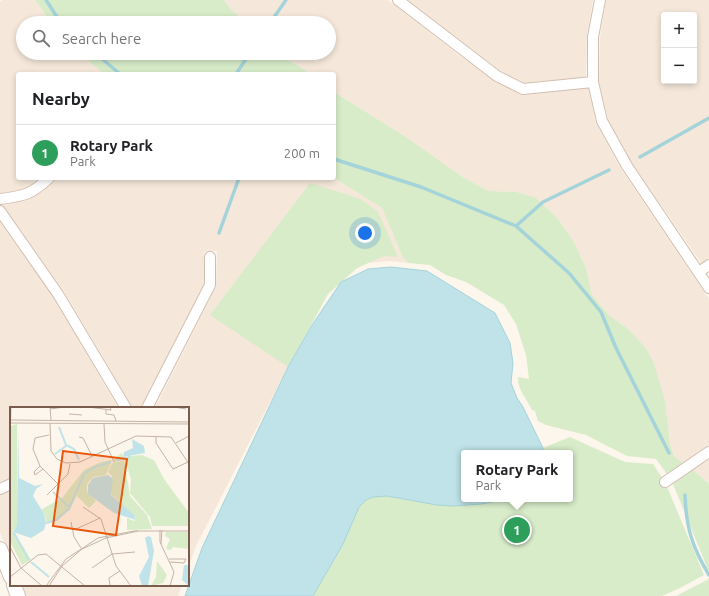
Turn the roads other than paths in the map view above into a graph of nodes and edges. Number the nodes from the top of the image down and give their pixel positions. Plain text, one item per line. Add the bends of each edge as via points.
1 (398, 0) edge
2 (600, 0) edge
3 (593, 82) junction
4 (47, 180) edge
5 (0, 199) edge
6 (0, 211) edge
7 (210, 257) dead end
8 (709, 265) edge
9 (699, 272) junction
10 (709, 288) edge
11 (125, 407) edge
12 (148, 407) edge
13 (709, 452) edge
14 (665, 482) dead end
15 (10, 484) edge
16 (0, 489) edge
17 (0, 550) edge
18 (10, 575) edge
19 (14, 586) edge
20 (18, 596) edge

1 - 3 street via 497,76 523,89
2 - 3 street via 594,37
3 - 9 street via 602,121 627,166
4 - 5 street via 24,196
6 - 11 street via 58,294
7 - 12 street via 210,285
8 - 9 street
9 - 10 street
13 - 14 street
15 - 16 street
17 - 18 street
19 - 20 street

